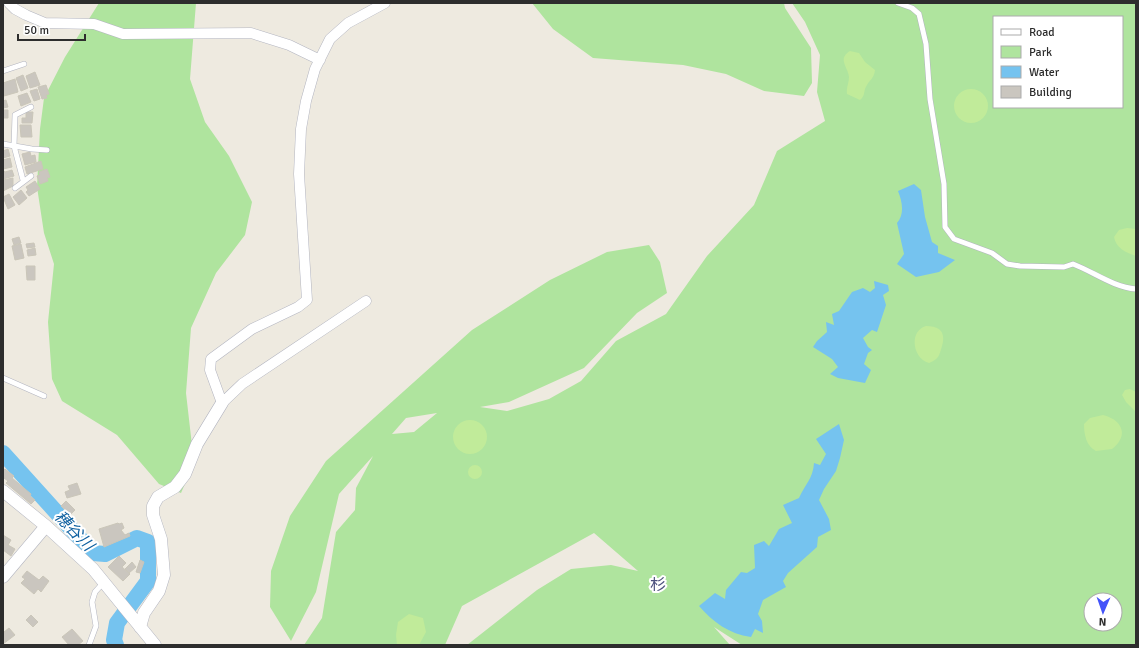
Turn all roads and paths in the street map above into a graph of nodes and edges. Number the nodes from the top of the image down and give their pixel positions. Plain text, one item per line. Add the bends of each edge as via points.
1 (9, 3) edge
2 (385, 3) edge
3 (898, 3) edge
4 (320, 60) junction
5 (24, 64) dead end
6 (3, 71) edge
7 (31, 107) dead end
8 (3, 144) edge
9 (14, 146) junction
10 (47, 150) dead end
11 (31, 176) dead end
12 (23, 180) junction
13 (15, 188) dead end
14 (1136, 289) edge
15 (366, 301) dead end
16 (3, 378) edge
17 (44, 396) dead end
18 (222, 403) junction
19 (3, 491) edge
20 (46, 526) junction
21 (5, 570) edge
22 (104, 582) junction
23 (136, 623) junction
24 (89, 645) edge
25 (155, 645) edge

1 - 4 street via 15,9 45,23 94,24 123,34 251,33 289,45
2 - 4 street via 348,23 330,39
3 - 14 lane via 912,8 919,14 921,22 926,44 933,124 942,166 945,227 954,238 992,253 1007,264 1064,267 1073,264 1094,272 1112,283
4 - 18 street via 306,101 301,129 299,174 307,300 252,330 212,359 210,370
5 - 6 lane
7 - 9 lane via 15,115
8 - 9 lane
9 - 10 lane
9 - 12 lane
11 - 12 lane
12 - 13 lane
15 - 18 street via 242,384
16 - 17 lane
18 - 23 street via 197,444 185,474 175,487 158,497 153,506 153,515 161,539 164,575 159,591
19 - 20 street
20 - 21 street
20 - 22 street
22 - 23 street
22 - 24 lane via 95,592 92,602 96,626
23 - 25 street

